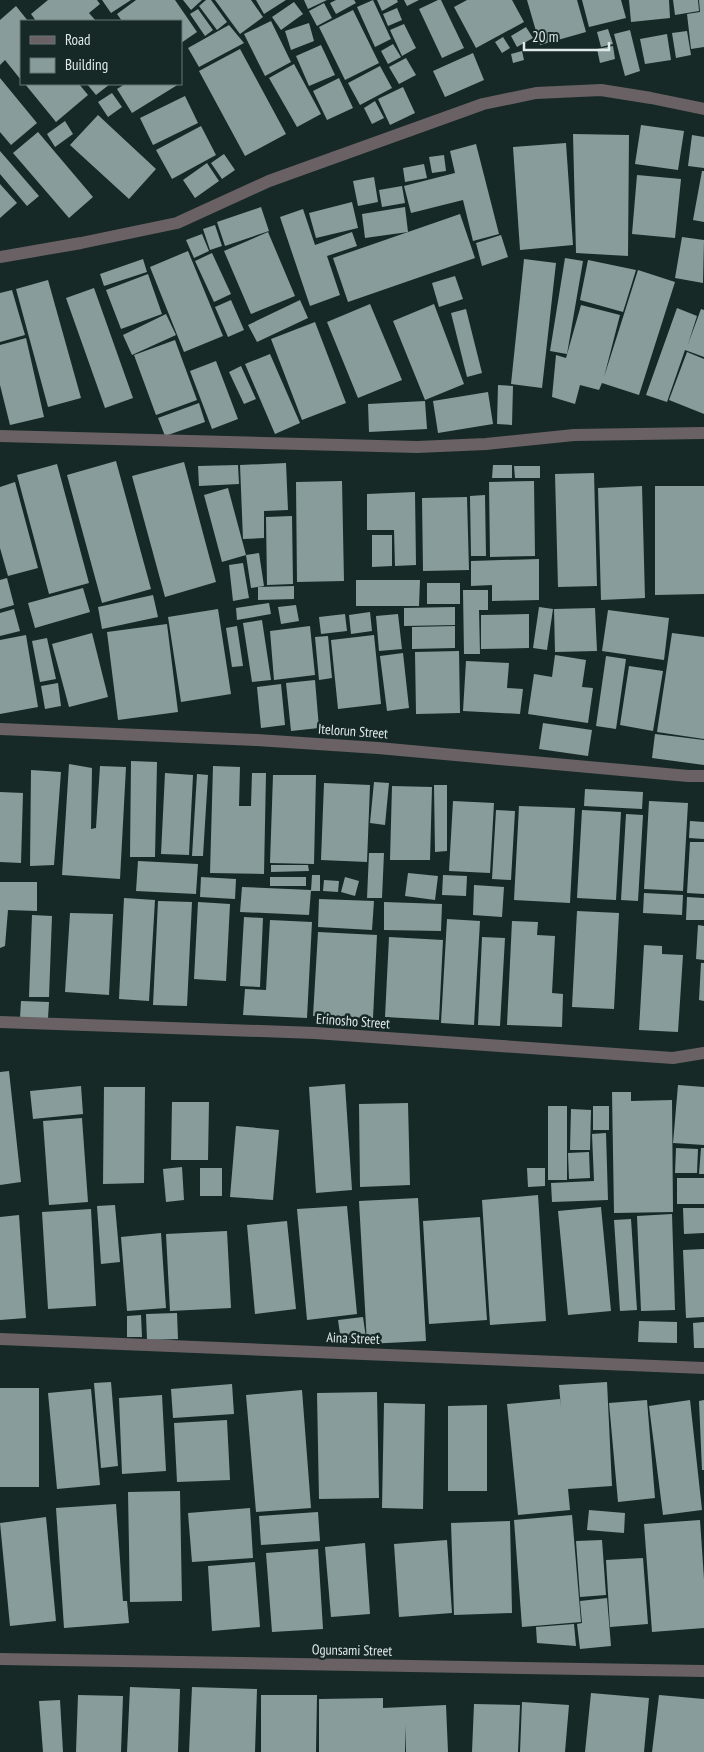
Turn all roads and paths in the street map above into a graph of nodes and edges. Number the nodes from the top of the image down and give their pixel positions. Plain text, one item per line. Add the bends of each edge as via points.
1 (704, 109) edge
2 (0, 257) edge
3 (704, 433) edge
4 (0, 436) edge
5 (0, 729) edge
6 (704, 776) edge
7 (0, 1022) edge
8 (704, 1053) edge
9 (0, 1339) edge
10 (704, 1368) edge
11 (0, 1659) edge
12 (704, 1671) edge

1 - 2 street via 601,90 518,96 483,104 269,181 177,223
3 - 4 street via 574,435 416,447
5 - 6 street, Itelorun Street via 378,748
7 - 8 street, Erinosho Street via 315,1033 674,1058
9 - 10 street, Aina Street
11 - 12 street, Ogunsami Street

